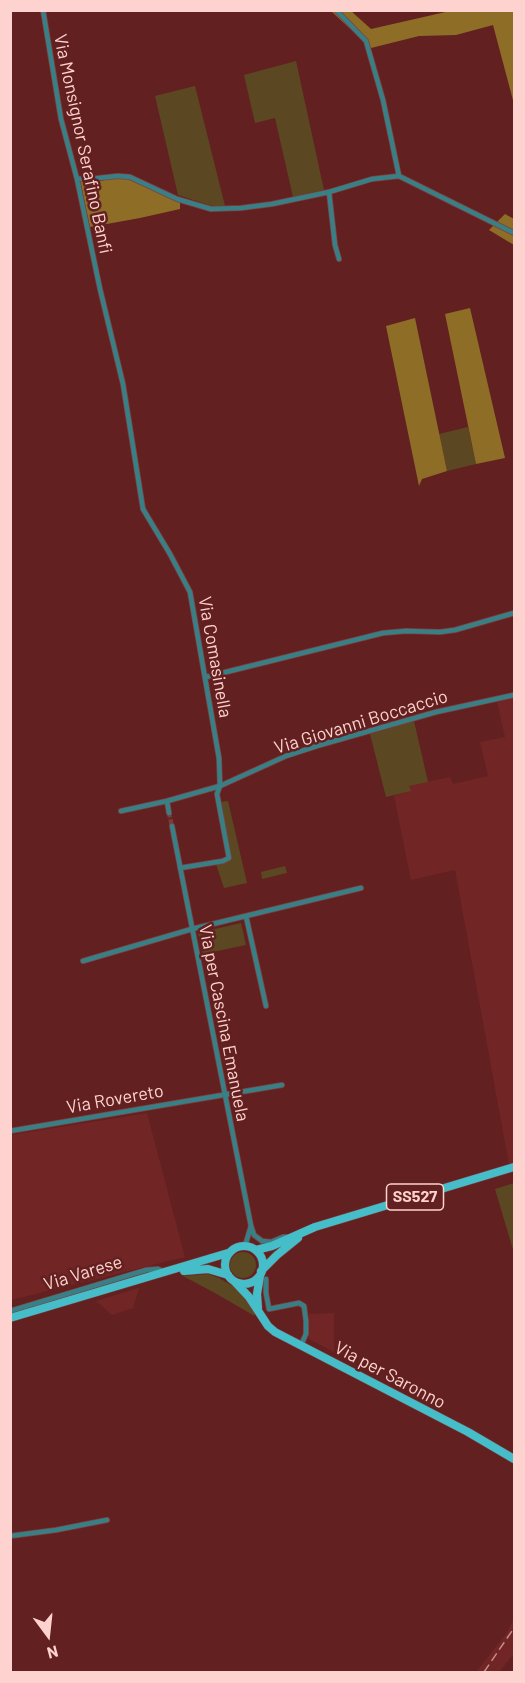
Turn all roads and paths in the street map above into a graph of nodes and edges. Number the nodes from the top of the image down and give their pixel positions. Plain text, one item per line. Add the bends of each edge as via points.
1 (43, 10) edge
2 (336, 10) edge
3 (399, 176) junction
4 (76, 178) junction
5 (329, 192) junction
6 (514, 233) edge
7 (339, 259) dead end
8 (98, 282) joint
9 (514, 613) edge
10 (206, 677) junction
11 (514, 695) edge
12 (220, 786) junction
13 (167, 801) junction
14 (121, 811) dead end
15 (170, 813) tunnel mouth
16 (172, 825) tunnel mouth
17 (180, 868) junction
18 (361, 888) dead end
19 (246, 916) junction
20 (192, 929) junction
21 (84, 961) dead end
22 (266, 1006) dead end
23 (282, 1085) dead end
24 (224, 1094) junction
25 (10, 1131) edge
26 (514, 1167) edge
27 (251, 1226) junction
28 (315, 1227) junction
29 (290, 1237) junction
30 (245, 1246) junction
31 (256, 1250) junction
32 (228, 1253) junction
33 (165, 1272) junction
34 (228, 1275) junction
35 (262, 1275) junction
36 (235, 1282) junction
37 (258, 1310) junction
38 (10, 1311) edge
39 (10, 1318) edge
40 (301, 1345) junction
41 (514, 1459) edge
42 (107, 1520) dead end
43 (10, 1536) edge

1 - 4 street, Via Monsignor Serafino Banfi via 61,119
2 - 3 street via 366,41
3 - 5 street via 372,179
3 - 6 street
4 - 5 street via 130,177 177,199 211,209 272,204
4 - 8 street, Via Monsignor Serafino Banfi
5 - 7 street
8 - 10 street, Via Comasinella via 123,384 143,509 190,592
9 - 10 street via 455,630 383,633
10 - 12 street, Via Comasinella
11 - 12 street, Via Giovanni Boccaccio via 436,712 320,745
12 - 13 street, Via Giovanni Boccaccio
12 - 17 street, Via Comasinella via 217,794 229,858
13 - 14 street, Via Giovanni Boccaccio
13 - 15 street
16 - 17 street, Via per Cascina Emanuela
17 - 20 street, Via per Cascina Emanuela
18 - 19 street
19 - 20 street
19 - 22 street
20 - 21 street
20 - 24 street, Via per Cascina Emanuela
23 - 24 street, Via Rovereto
24 - 25 street, Via Rovereto
24 - 27 street, Via per Cascina Emanuela
26 - 28 main road, SS527
27 - 29 street via 262,1241
27 - 30 street, Via per Cascina Emanuela
28 - 29 main road, SS527
28 - 35 main road, SS527 via 284,1248
29 - 31 main road, SS527
30 - 31 main road
30 - 32 main road
31 - 35 main road via 262,1261
32 - 33 main road, Via Varese
32 - 34 main road via 224,1264
33 - 34 main road, Via Varese via 208,1269
33 - 38 street, Via Varese via 146,1270
33 - 39 main road, Via Varese
34 - 36 main road
35 - 36 main road, SS527 via 249,1283
35 - 37 main road
35 - 40 street via 269,1309 299,1303 304,1306 306,1334
36 - 37 main road, Via per Saronno
37 - 40 main road, Via per Saronno via 275,1332
40 - 41 main road, Via per Saronno
42 - 43 street

